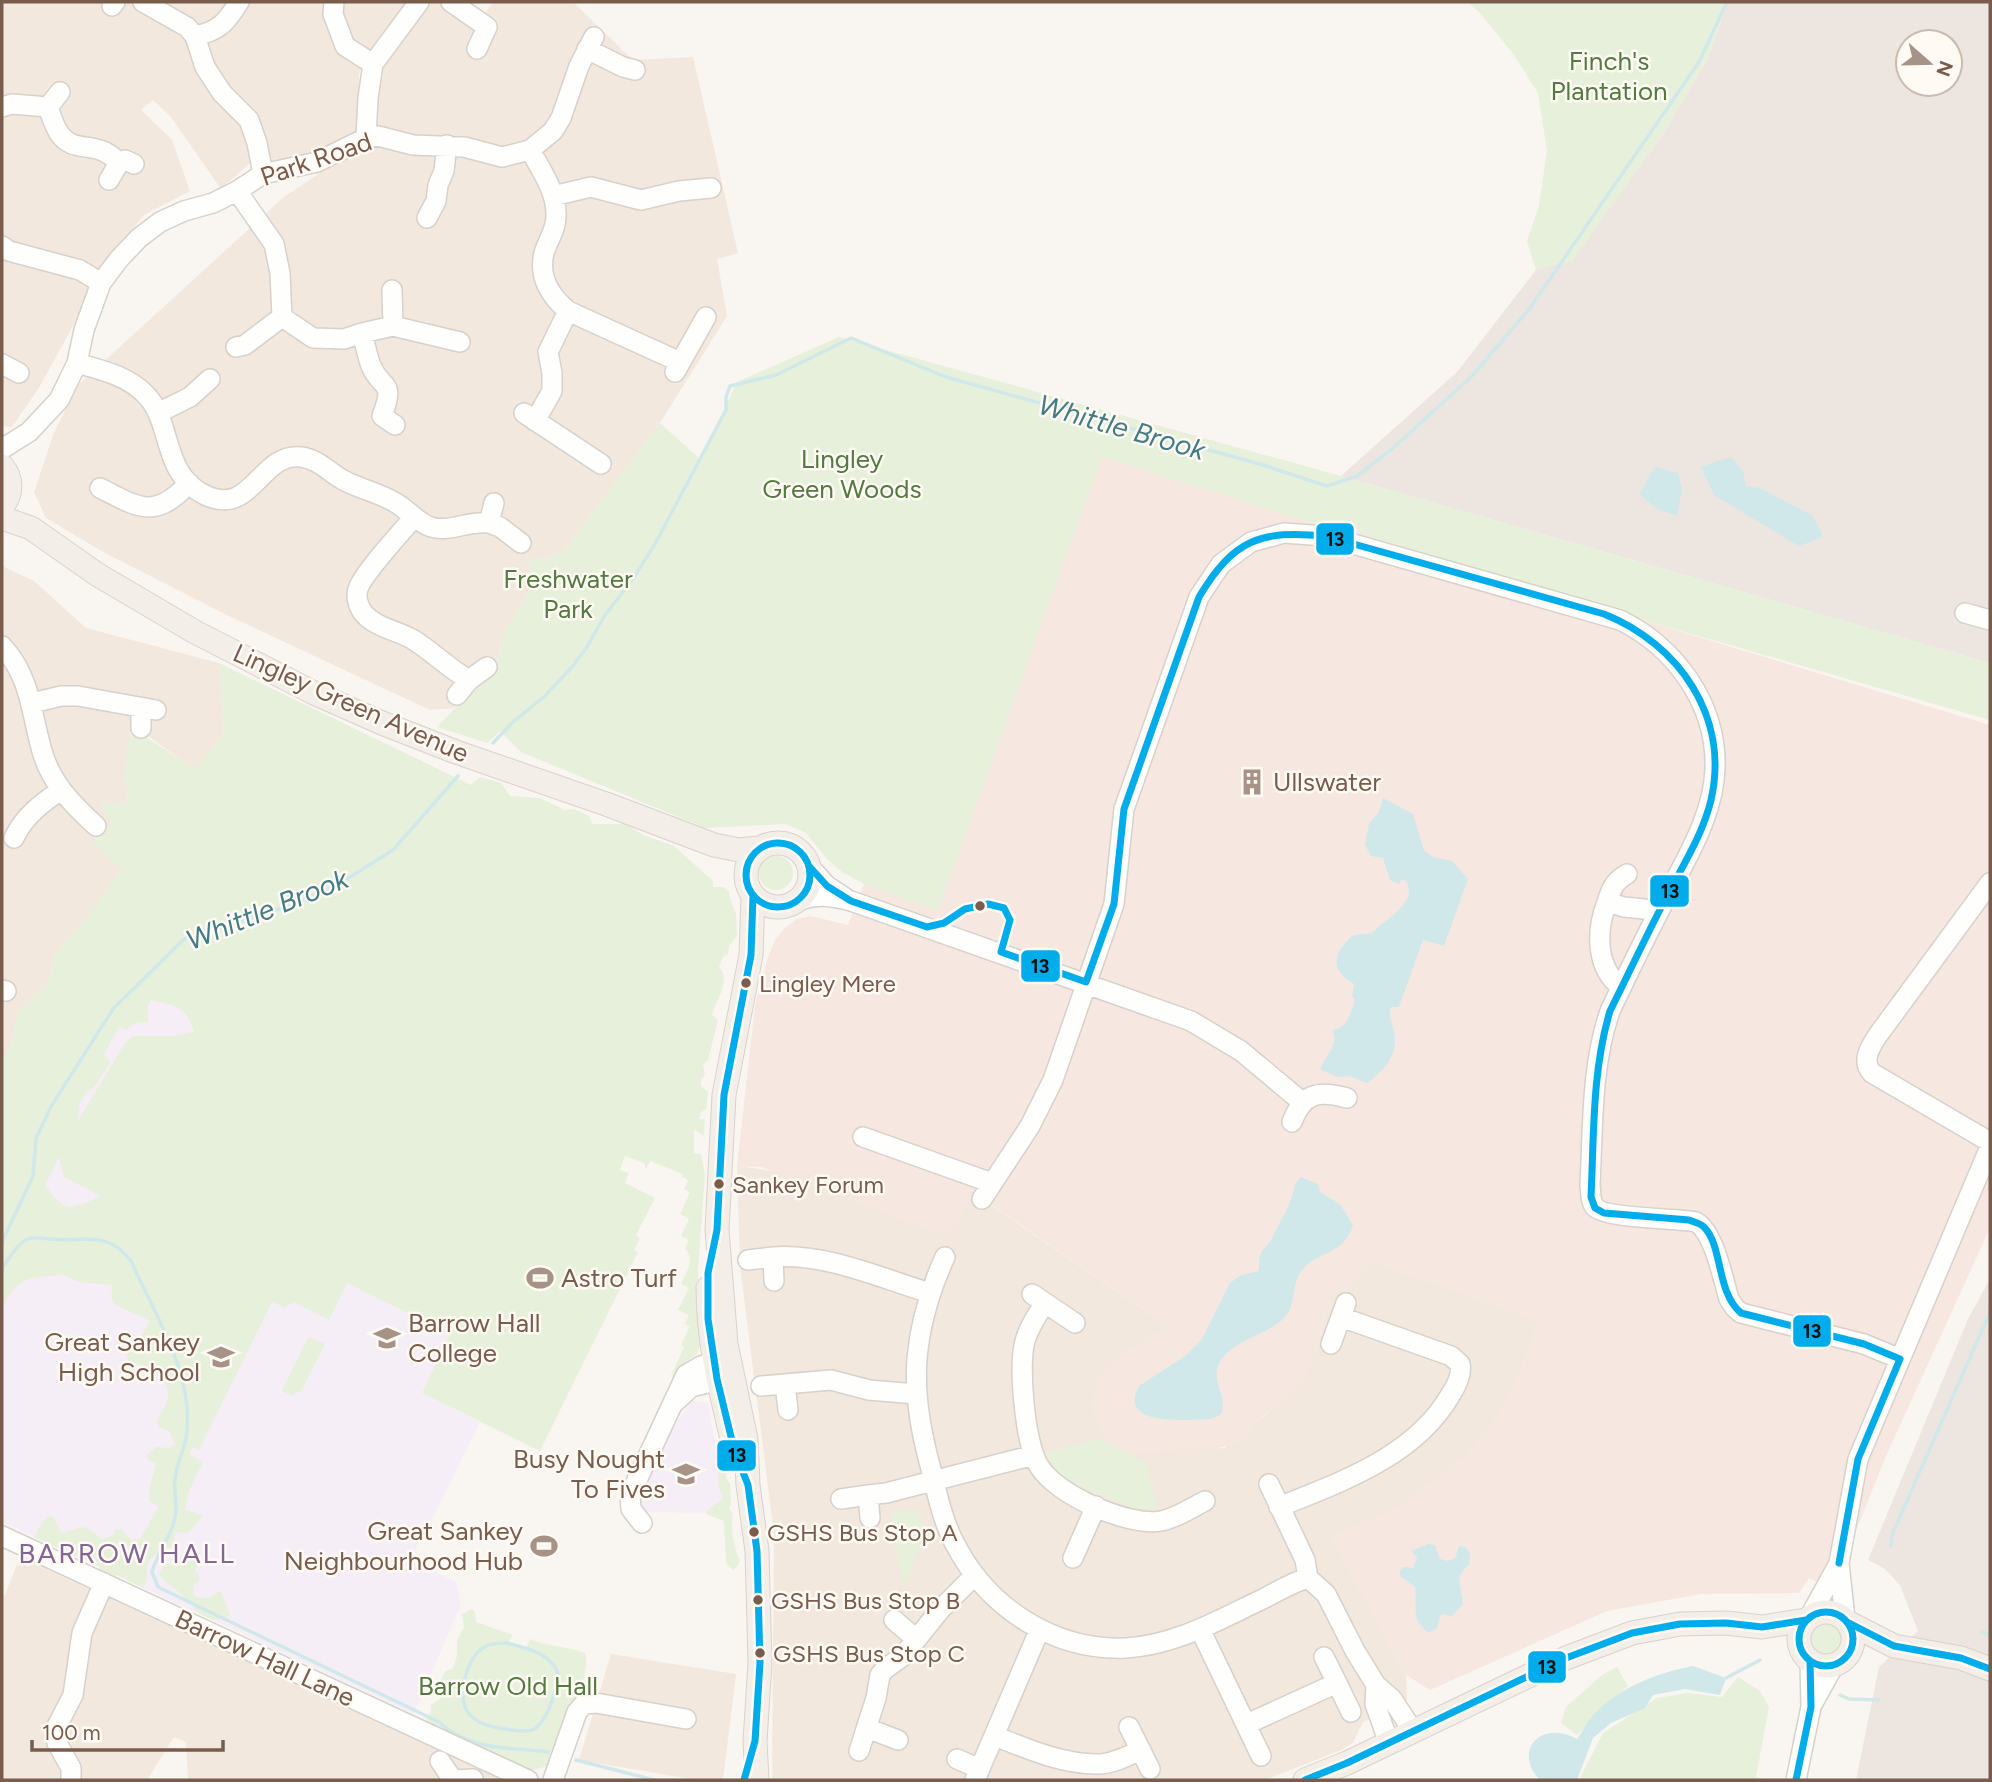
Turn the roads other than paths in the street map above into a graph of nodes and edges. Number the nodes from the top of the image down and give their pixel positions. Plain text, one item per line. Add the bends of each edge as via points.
1 (143, 2) edge
2 (239, 2) edge
3 (334, 2) edge
4 (419, 2) edge
5 (451, 2) edge
6 (195, 36) junction
7 (477, 49) dead end
8 (373, 64) junction
9 (635, 70) dead end
10 (2, 107) edge
11 (366, 138) junction
12 (447, 145) junction
13 (530, 150) junction
14 (121, 169) dead end
15 (263, 174) junction
16 (713, 188) dead end
17 (237, 191) junction
18 (553, 196) junction
19 (425, 220) dead end
20 (4, 252) edge
21 (101, 284) junction
22 (392, 290) dead end
23 (568, 310) junction
24 (282, 317) junction
25 (706, 317) dead end
26 (393, 326) junction
27 (362, 332) junction
28 (460, 342) dead end
29 (236, 348) dead end
30 (77, 363) junction
31 (210, 379) dead end
32 (158, 413) junction
33 (394, 425) dead end
34 (29, 432) junction
35 (2, 449) edge
36 (602, 465) dead end
37 (189, 483) junction
38 (6, 485) edge
39 (98, 488) dead end
40 (494, 503) dead end
41 (414, 517) junction
42 (2, 518) edge
43 (489, 523) junction
44 (30, 528) junction
45 (521, 543) dead end
46 (1965, 613) dead end
47 (1990, 620) edge
48 (3, 651) edge
49 (487, 667) dead end
50 (32, 703) junction
51 (146, 715) dead end
52 (61, 790) junction
53 (96, 826) dead end
54 (691, 837) junction
55 (14, 841) dead end
56 (759, 848) junction
57 (809, 866) junction
58 (1627, 874) dead end
59 (1990, 883) edge
60 (749, 887) junction
61 (851, 901) junction
62 (1607, 902) junction
63 (789, 904) junction
64 (1644, 909) dead end
65 (751, 954) junction
66 (1086, 982) junction
67 (1621, 988) junction
68 (1347, 1098) dead end
69 (1302, 1102) junction
70 (1292, 1122) dead end
71 (863, 1137) dead end
72 (1990, 1145) edge
73 (945, 1257) dead end
74 (773, 1258) junction
75 (748, 1259) dead end
76 (774, 1281) dead end
77 (930, 1293) junction
78 (1075, 1323) dead end
79 (1331, 1344) dead end
80 (1900, 1359) junction
81 (723, 1369) junction
82 (785, 1384) junction
83 (761, 1386) dead end
84 (916, 1394) junction
85 (788, 1410) dead end
86 (1034, 1455) junction
87 (934, 1480) junction
88 (1269, 1485) dead end
89 (868, 1495) junction
90 (841, 1499) dead end
91 (1205, 1502) dead end
92 (1096, 1506) junction
93 (1279, 1507) junction
94 (870, 1518) dead end
95 (642, 1524) dead end
96 (2, 1536) edge
97 (1073, 1559) dead end
98 (1839, 1563) junction
99 (974, 1576) junction
100 (1308, 1578) junction
101 (104, 1583) junction
102 (1808, 1618) junction
103 (894, 1620) dead end
104 (1847, 1621) junction
105 (1762, 1627) junction
106 (1200, 1629) junction
107 (1039, 1630) junction
108 (916, 1639) junction
109 (1894, 1646) junction
110 (1806, 1655) junction
111 (1324, 1657) dead end
112 (1840, 1661) junction
113 (1990, 1669) edge
114 (1337, 1683) junction
115 (1376, 1685) junction
116 (1811, 1707) junction
117 (1351, 1712) dead end
118 (686, 1719) dead end
119 (1247, 1724) junction
120 (1129, 1727) dead end
121 (867, 1728) junction
122 (1413, 1731) junction
123 (995, 1735) junction
124 (898, 1740) dead end
125 (755, 1741) junction
126 (1389, 1743) junction
127 (1141, 1750) junction
128 (859, 1751) dead end
129 (1261, 1756) dead end
130 (957, 1759) dead end
131 (440, 1761) dead end
132 (1150, 1769) dead end
133 (977, 1775) edge
134 (472, 1779) edge
135 (71, 1780) edge
136 (452, 1780) edge
137 (528, 1780) edge
138 (553, 1780) edge
139 (744, 1780) edge
140 (757, 1780) edge
141 (1305, 1780) edge
142 (1796, 1780) edge

1 - 6 street
2 - 6 street via 214,32
3 - 8 street via 345,46
4 - 8 street
5 - 7 street via 487,27
6 - 15 street via 205,67 222,93 249,120
8 - 11 street
9 - 13 street via 590,43 561,118
10 - 14 street via 54,99 56,129 66,141 109,154
11 - 12 street, Park Road
11 - 15 street, Park Road via 317,162
12 - 13 street, Park Road via 502,157
12 - 19 street via 436,201
13 - 18 street
15 - 17 street, Park Road
16 - 18 street via 641,200 591,187
17 - 21 street, Park Road via 159,222 119,259
17 - 24 street via 274,244
18 - 23 street via 556,216 544,254 545,284
20 - 21 street via 80,270
21 - 30 street, Park Road
22 - 26 street
23 - 25 street via 677,368
23 - 36 street via 548,352 552,391 529,417
24 - 27 street via 313,338 344,339
24 - 29 street
26 - 27 street
26 - 28 street
27 - 33 street via 372,368 387,385 388,401 382,416
30 - 32 street via 132,383
30 - 34 street, Park Road via 59,400
31 - 32 street via 190,397
32 - 37 street via 171,457
34 - 35 street, Park Road
34 - 38 street, Park Road
37 - 39 street via 176,498 157,507 144,507
37 - 41 street via 213,498 237,497 273,466 301,457 398,504
38 - 44 main road, Lingley Green Avenue
40 - 43 street
41 - 43 street via 439,528
41 - 49 street via 358,589 363,613 376,624 412,639 450,669 463,687
42 - 44 main road, Lingley Green Avenue
43 - 45 street
44 - 54 main road, Lingley Green Avenue via 158,610 314,693 456,752
46 - 47 street
48 - 50 street via 17,665
50 - 51 street via 78,696
50 - 52 street via 42,751
52 - 53 street
52 - 55 street via 26,818
54 - 56 main road, Lingley Green Avenue via 739,850
54 - 60 main road, Lingley Green Avenue
56 - 57 main road via 789,844
56 - 60 main road via 748,861
57 - 61 street via 827,886
57 - 63 main road via 808,886
58 - 62 street via 1615,881
59 - 72 street via 1878,1035 1867,1058 1872,1073
60 - 63 main road via 761,903 772,907
60 - 65 main road
61 - 63 street via 822,895
61 - 66 street
62 - 64 street
62 - 67 street via 1599,923 1599,943 1611,977
63 - 65 main road via 763,929
65 - 81 main road via 724,1095 717,1230
66 - 67 street via 1114,904 1124,809 1199,597 1230,555 1251,542 1284,533 1338,540 1604,614 1650,638 1678,663 1706,715 1716,769 1702,826
66 - 69 street via 1191,1021 1241,1051
66 - 71 street via 1043,1102 987,1191
67 - 80 street via 1599,1050 1591,1197 1595,1208 1604,1213 1702,1225 1729,1299 1741,1313 1864,1344
68 - 69 street via 1323,1093
69 - 70 street
72 - 80 street
73 - 77 street
74 - 75 street
74 - 76 street
74 - 77 street via 816,1259
77 - 84 street via 920,1336
78 - 86 street via 1039,1299 1023,1351
79 - 93 street via 1343,1310 1451,1356 1460,1364 1460,1374 1447,1402 1407,1442 1364,1470
80 - 98 street via 1858,1459
81 - 95 street via 674,1402 630,1495 631,1509
81 - 125 main road via 738,1390 757,1551 760,1663
82 - 83 street
82 - 84 street via 831,1380 869,1390
82 - 85 street
84 - 87 street
86 - 87 street
86 - 92 street via 1051,1480
87 - 89 street
87 - 99 street via 954,1542
88 - 93 street
89 - 90 street
89 - 94 street
91 - 92 street via 1171,1518 1146,1522
92 - 97 street
93 - 100 street via 1305,1560
96 - 101 street, Barrow Hall Lane
98 - 102 street
98 - 104 street
99 - 107 street
99 - 108 street
100 - 106 street
100 - 115 street via 1326,1594
101 - 135 street via 82,1633 73,1695 56,1728
101 - 137 street, Barrow Hall Lane
102 - 104 main road via 1828,1611
102 - 105 main road
102 - 110 main road via 1799,1633
103 - 108 street
104 - 109 main road
104 - 112 main road via 1853,1641
105 - 110 main road
105 - 122 main road via 1680,1624 1632,1633 1566,1658
106 - 107 street via 1174,1640 1111,1648 1075,1643
106 - 119 street
107 - 123 street
108 - 121 street via 880,1675
109 - 112 main road
109 - 113 main road via 1961,1658
110 - 112 main road via 1818,1665
110 - 116 street
111 - 114 street
112 - 116 street
114 - 117 street
114 - 119 street
115 - 122 street via 1392,1699
115 - 126 street via 1375,1704
116 - 142 street
118 - 138 street via 584,1704
119 - 129 street
120 - 127 street
121 - 124 street
121 - 128 street
122 - 126 main road
123 - 127 street via 1046,1755 1081,1762 1111,1762
123 - 133 street
125 - 139 main road
125 - 140 main road
126 - 141 main road
127 - 132 street
130 - 133 street
131 - 136 street
134 - 136 street

